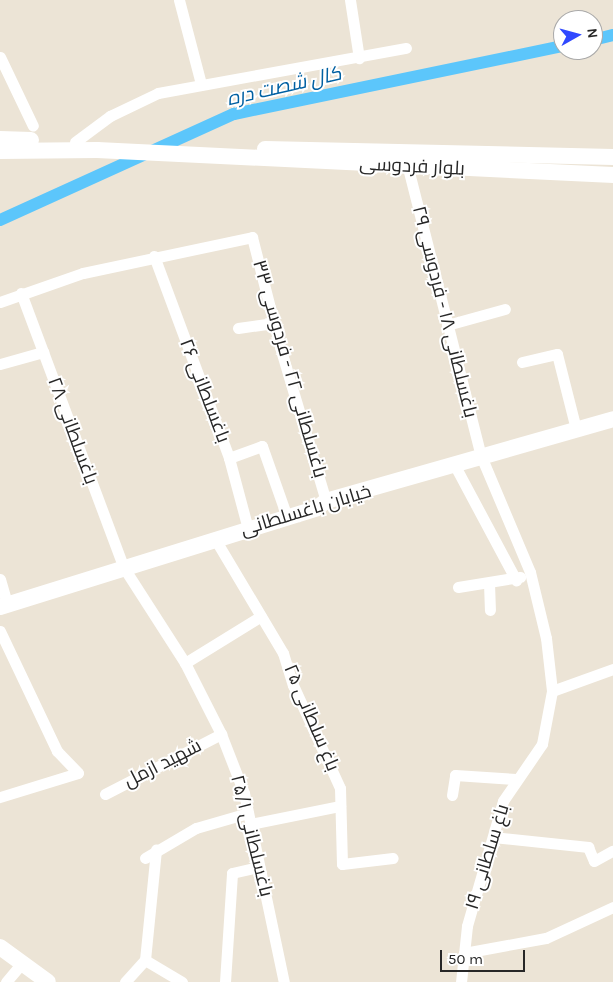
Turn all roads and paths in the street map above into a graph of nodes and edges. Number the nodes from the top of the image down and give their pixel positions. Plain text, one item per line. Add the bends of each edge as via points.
1 (178, 0) edge
2 (350, 0) edge
3 (406, 48) dead end
4 (0, 56) edge
5 (359, 58) junction
6 (201, 84) junction
7 (33, 126) dead end
8 (0, 139) edge
9 (75, 142) junction
10 (98, 147) junction
11 (0, 151) edge
12 (217, 152) junction
13 (584, 156) junction
14 (613, 157) edge
15 (408, 168) junction
16 (584, 173) junction
17 (613, 175) edge
18 (154, 256) junction
19 (21, 293) junction
20 (0, 302) edge
21 (505, 309) dead end
22 (274, 323) junction
23 (447, 325) junction
24 (238, 328) dead end
25 (43, 352) junction
26 (522, 362) dead end
27 (0, 364) edge
28 (613, 419) edge
29 (576, 429) junction
30 (482, 456) junction
31 (230, 458) junction
32 (454, 464) junction
33 (326, 501) junction
34 (287, 517) junction
35 (248, 529) junction
36 (215, 539) junction
37 (124, 568) junction
38 (530, 572) junction
39 (0, 579) edge
40 (516, 580) junction
41 (488, 583) junction
42 (458, 587) dead end
43 (4, 606) edge
44 (490, 610) dead end
45 (261, 616) junction
46 (0, 631) edge
47 (184, 663) junction
48 (613, 669) edge
49 (552, 691) junction
50 (222, 734) junction
51 (516, 779) junction
52 (105, 794) dead end
53 (452, 795) dead end
54 (0, 797) edge
55 (340, 806) junction
56 (249, 819) junction
57 (493, 837) junction
58 (156, 850) junction
59 (612, 851) dead end
60 (145, 858) dead end
61 (393, 858) dead end
62 (259, 867) junction
63 (613, 907) edge
64 (0, 947) edge
65 (464, 953) junction
66 (145, 960) junction
67 (21, 964) junction
68 (6, 982) edge
69 (48, 982) edge
70 (125, 982) edge
71 (182, 982) edge
72 (225, 982) edge
73 (284, 982) edge
74 (461, 982) edge

1 - 6 street
2 - 5 street
3 - 5 street
4 - 7 street
5 - 6 street
6 - 9 street via 158,93 110,116
8 - 9 main road
9 - 10 main road
10 - 11 main road
10 - 12 main road
12 - 13 main road, بلوار فردوسی
12 - 15 main road, بلوار فردوسی
13 - 14 main road, بلوار فردوسی
13 - 16 main road via 588,165
15 - 16 main road, بلوار فردوسی
15 - 23 street, باغسلطانی ۱۸ - فردوسی ۲۹
16 - 17 main road, بلوار فردوسی
18 - 19 street
18 - 22 street, باغسلطانی ۲۲ - فردوسی ۳۳ via 252,237
18 - 31 street, باغسلطانی ۲۶
19 - 20 street
19 - 25 street, باغسلطانی ۲۸
21 - 23 street
22 - 24 street
22 - 33 street, باغسلطانی ۲۲ - فردوسی ۳۳
23 - 30 street, باغسلطانی ۱۸ - فردوسی ۲۹
25 - 27 street
25 - 37 street, باغسلطانی ۲۸
26 - 29 street via 557,354
28 - 29 main road, خیابان باغسلطانی
29 - 30 main road, خیابان باغسلطانی
30 - 32 main road, خیابان باغسلطانی
30 - 38 street, باغ سلطانی ۱۹
31 - 34 street via 262,446
31 - 35 street, باغسلطانی ۲۶
32 - 33 main road, خیابان باغسلطانی
32 - 40 street
33 - 34 main road, خیابان باغسلطانی
34 - 35 main road, خیابان باغسلطانی
35 - 36 main road, خیابان باغسلطانی
36 - 37 main road, خیابان باغسلطانی
36 - 45 street, باغ سلطانی ۲۵
37 - 43 main road, خیابان باغسلطانی
37 - 47 street, باغسلطانی ۲۵/۱
38 - 40 street
38 - 49 street, باغ سلطانی ۱۹ via 546,638
39 - 43 street
40 - 41 street
41 - 42 street
41 - 44 street
45 - 47 street
45 - 55 street, باغ سلطانی ۲۵ via 283,653 293,685 340,788
46 - 54 street via 56,751 78,773
47 - 50 street, باغسلطانی ۲۵/۱
48 - 49 street
49 - 51 street, باغ سلطانی ۱۹ via 542,744
50 - 52 street, شهید ازمل
50 - 56 street, باغسلطانی ۲۵/۱
51 - 53 street via 455,775
51 - 57 street, باغ سلطانی ۱۹ via 503,801
55 - 56 street
55 - 61 street, باغ سلطانی ۲۵ via 342,864
56 - 58 street via 196,828
56 - 62 street, باغسلطانی ۲۵/۱
57 - 59 street via 588,847 594,861
57 - 65 street, باغ سلطانی ۱۹ via 467,926
58 - 60 street
58 - 66 street
62 - 72 street via 232,873
62 - 73 street, باغسلطانی ۲۵/۱
63 - 65 street via 546,938
64 - 67 main road
65 - 74 street, باغ سلطانی ۱۹
66 - 70 street
66 - 71 street
67 - 68 street
67 - 69 main road

